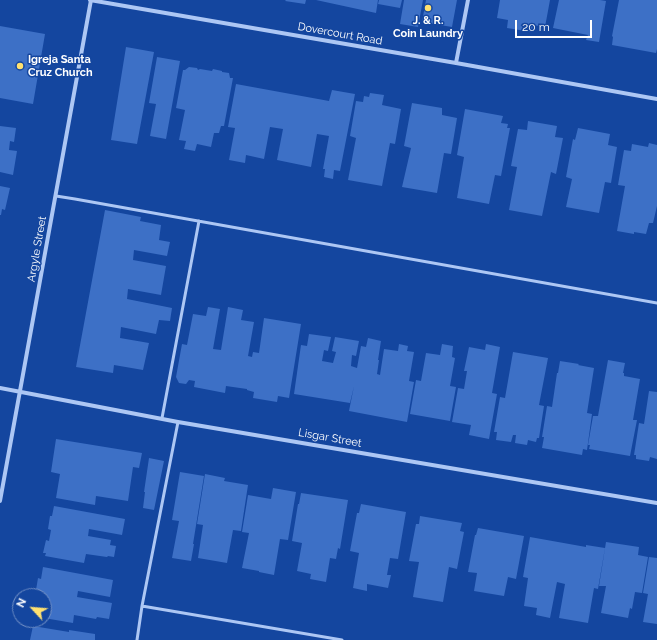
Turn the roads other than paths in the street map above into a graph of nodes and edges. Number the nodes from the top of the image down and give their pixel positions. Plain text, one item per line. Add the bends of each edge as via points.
1 (91, 0) edge
2 (468, 0) edge
3 (456, 63) junction
4 (657, 99) edge
5 (56, 196) junction
6 (199, 221) junction
7 (657, 303) edge
8 (0, 388) edge
9 (20, 392) junction
10 (162, 418) junction
11 (178, 422) junction
12 (0, 501) edge
13 (657, 504) edge
14 (142, 606) junction
15 (137, 640) edge
16 (342, 640) edge

1 - 3 street, Dovercourt Road
1 - 5 street, Argyle Street
2 - 3 street
3 - 4 street, Dovercourt Road
5 - 6 lane
5 - 9 street, Argyle Street
6 - 7 lane
6 - 10 lane
8 - 9 street, Lisgar Street
9 - 10 street, Lisgar Street
9 - 12 street, Argyle Street
10 - 11 street, Lisgar Street
11 - 13 street, Lisgar Street
11 - 14 lane
14 - 15 lane
14 - 16 lane

